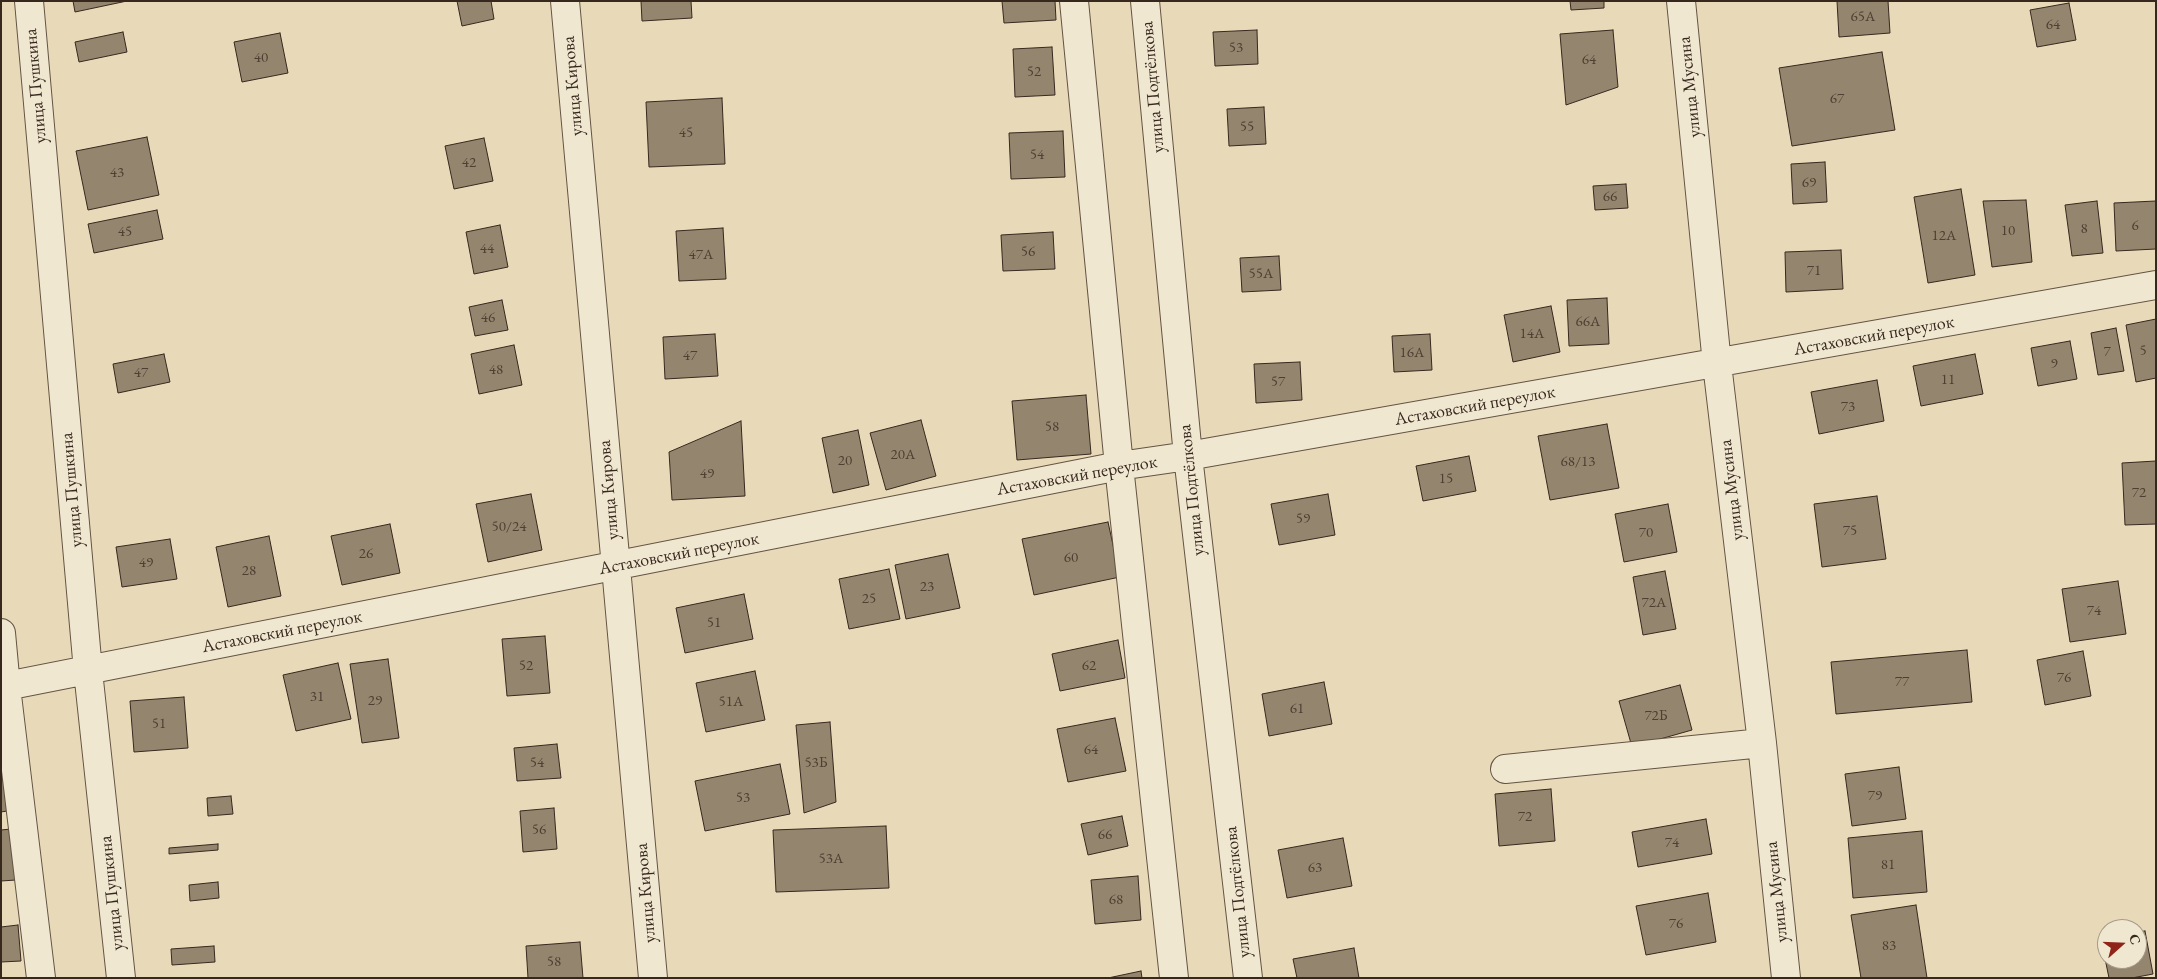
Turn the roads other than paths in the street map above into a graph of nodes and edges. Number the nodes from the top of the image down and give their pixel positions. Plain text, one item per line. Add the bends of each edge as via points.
1 (29, 1) edge
2 (565, 1) edge
3 (1074, 1) edge
4 (1145, 1) edge
5 (1681, 1) edge
6 (2156, 285) edge
7 (1717, 364) junction
8 (1188, 456) junction
9 (1118, 466) junction
10 (616, 566) junction
11 (1, 633) edge
12 (88, 671) junction
13 (3, 687) edge
14 (1762, 743) junction
15 (1505, 769) dead end
16 (40, 978) edge
17 (121, 978) edge
18 (654, 978) edge
19 (1174, 978) edge
20 (1248, 978) edge
21 (1786, 978) edge

1 - 12 street, улица Пушкина
2 - 10 street, улица Кирова
3 - 9 street
4 - 8 street, улица Подтёлкова
5 - 7 street, улица Мусина
6 - 7 street, Астаховский переулок
7 - 8 street, Астаховский переулок
7 - 14 street, улица Мусина
8 - 9 street, Астаховский переулок
8 - 20 street, улица Подтёлкова
9 - 10 street, Астаховский переулок
9 - 19 street
10 - 12 street, Астаховский переулок
10 - 18 street, улица Кирова
11 - 13 street
12 - 13 street, Астаховский переулок
12 - 17 street, улица Пушкина
13 - 16 street
14 - 15 street
14 - 21 street, улица Мусина

